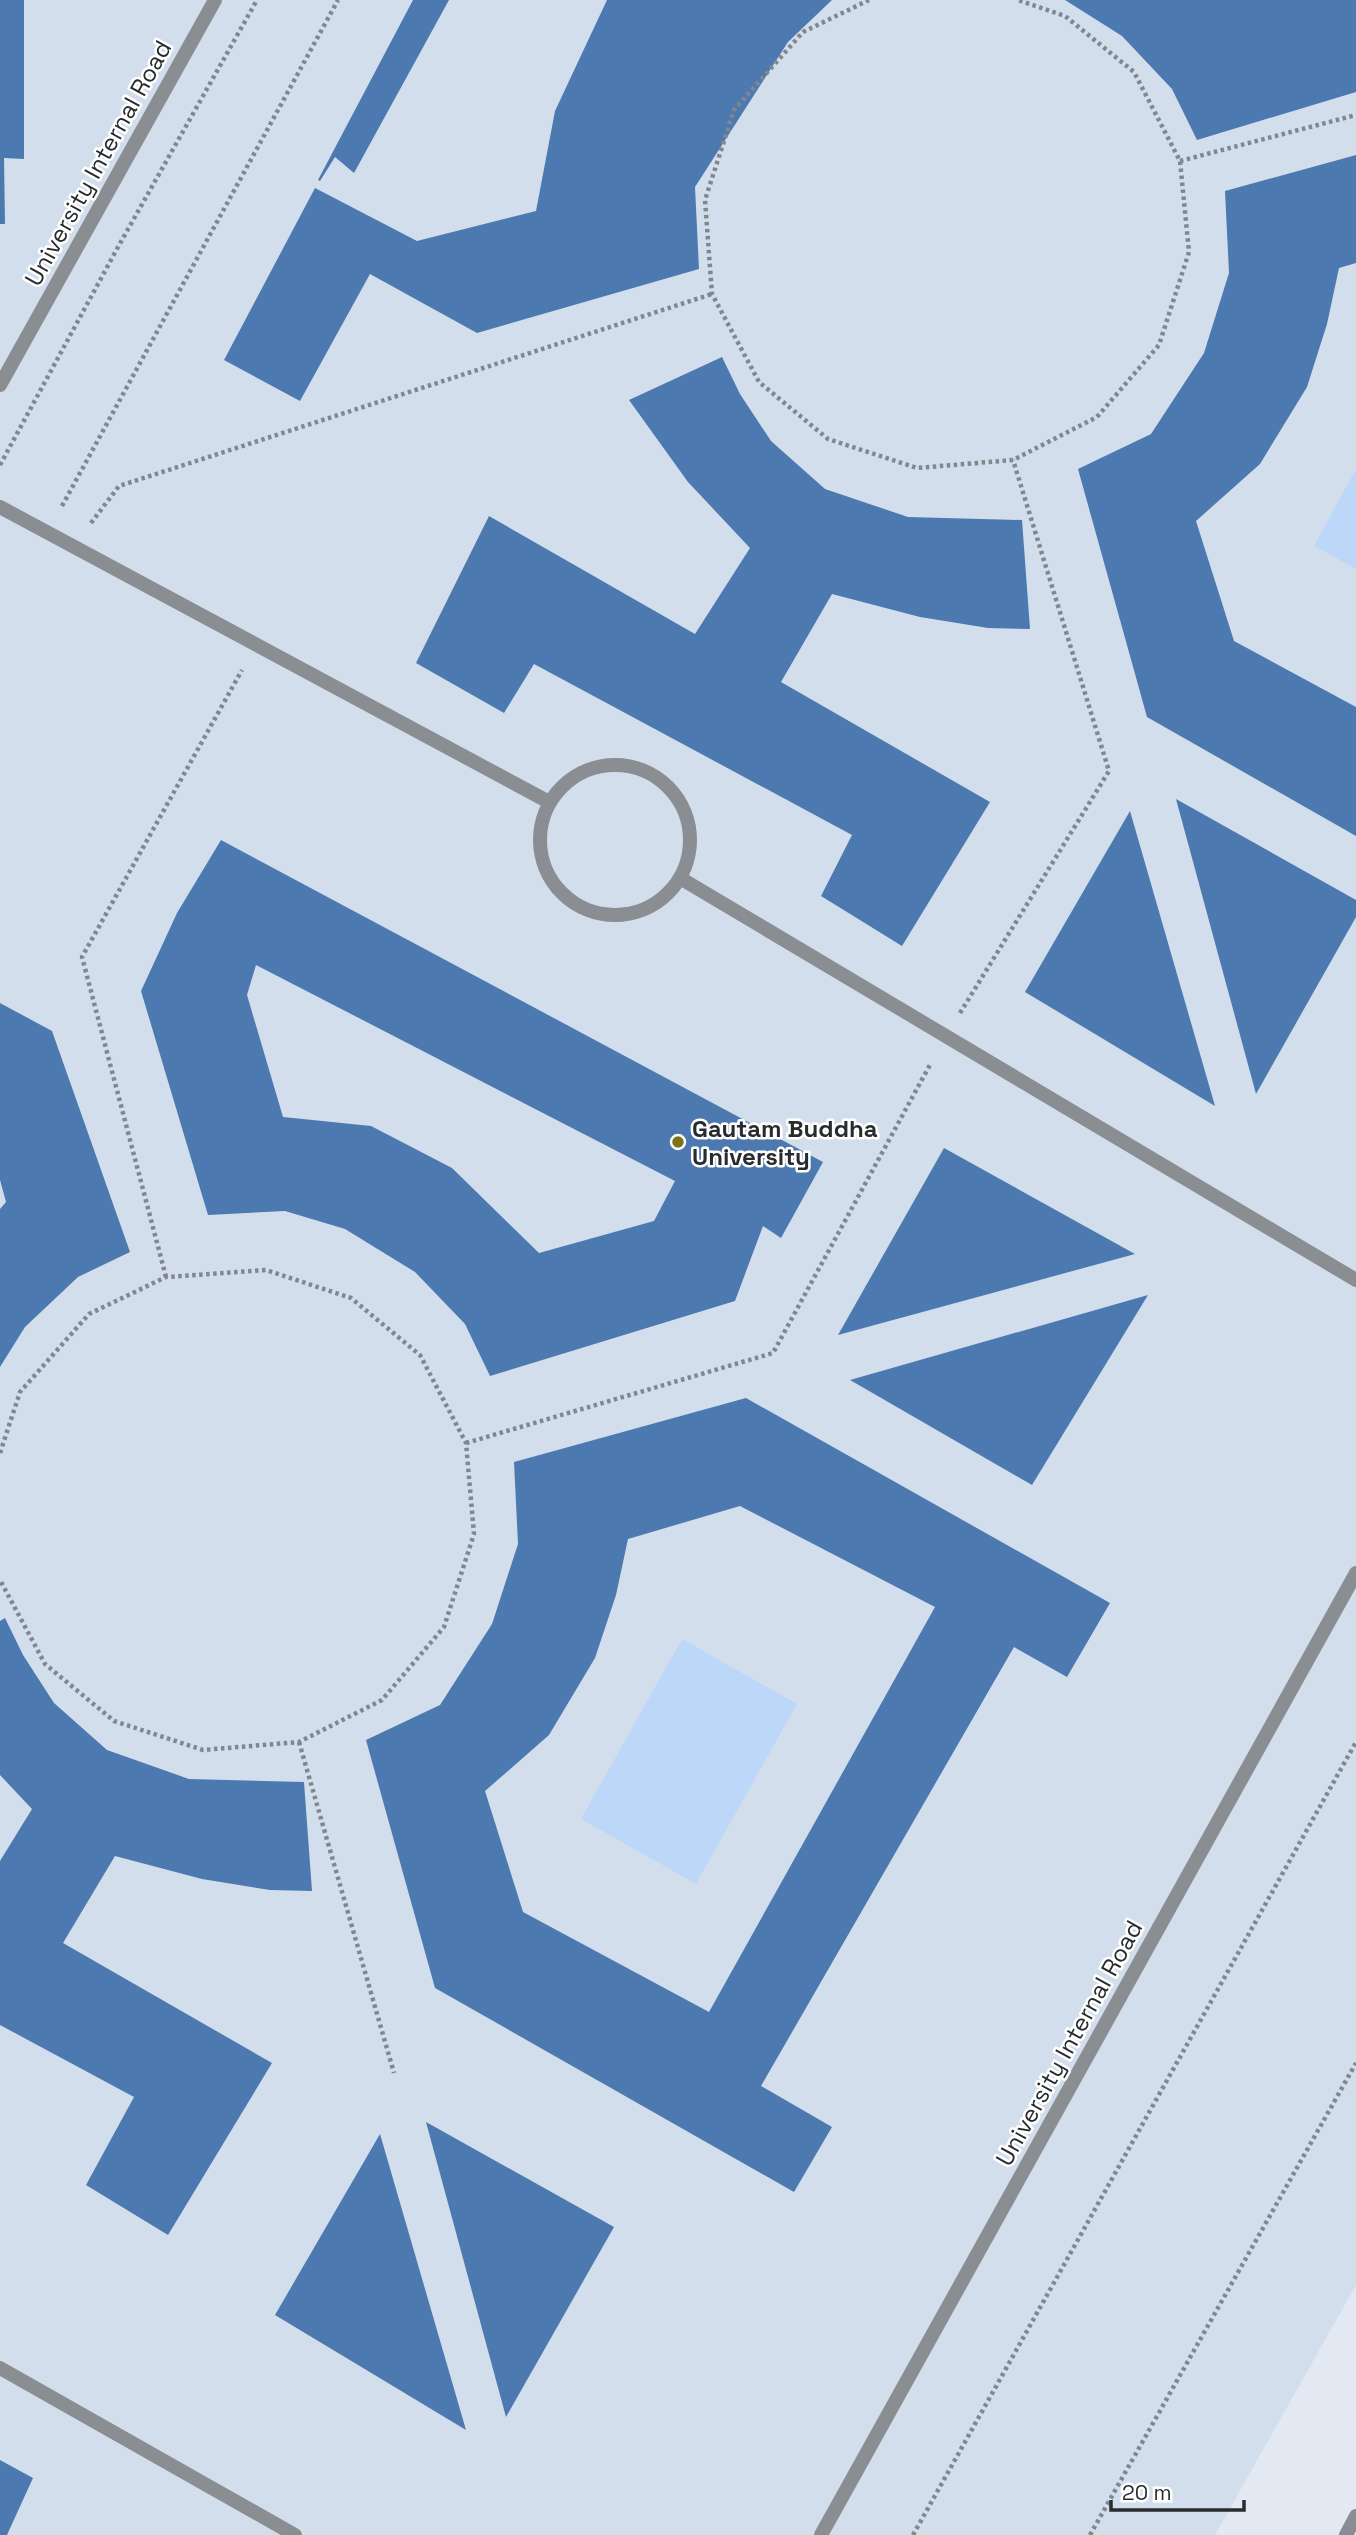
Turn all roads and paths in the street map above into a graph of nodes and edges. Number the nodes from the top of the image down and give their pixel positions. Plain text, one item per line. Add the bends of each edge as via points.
1 (215, 0) edge
2 (257, 0) edge
3 (338, 0) edge
4 (869, 0) edge
5 (1018, 0) edge
6 (1356, 115) edge
7 (1180, 161) junction
8 (712, 294) junction
9 (0, 384) edge
10 (1013, 460) junction
11 (0, 465) edge
12 (0, 507) edge
13 (48, 533) junction
14 (74, 546) junction
15 (256, 645) junction
16 (550, 802) junction
17 (680, 878) junction
18 (945, 1036) junction
19 (166, 1277) junction
20 (1356, 1280) edge
21 (466, 1443) junction
22 (0, 1453) edge
23 (1356, 1573) edge
24 (0, 1580) edge
25 (299, 1742) junction
26 (1356, 1742) edge
27 (1356, 2063) edge
28 (394, 2073) dead end
29 (0, 2368) edge
30 (1356, 2515) edge
31 (295, 2535) edge
32 (821, 2535) edge
33 (913, 2535) edge
34 (1090, 2535) edge
35 (1346, 2535) edge

1 - 9 street, University Internal Road
2 - 11 path
3 - 13 path
4 - 8 path via 803,32 734,110 705,200
5 - 7 path via 1065,16 1134,72
6 - 7 path
7 - 10 path via 1189,252 1158,345 1097,417
8 - 10 path via 759,382 828,439 917,468
8 - 14 path via 119,486
10 - 18 path via 1109,771
12 - 13 street
13 - 14 street
14 - 15 street
15 - 16 street
15 - 19 path via 82,957
16 - 17 street via 570,779 596,766 625,765 654,775 674,793 688,821 689,855
16 - 17 street via 539,829 541,859 550,880 576,905 600,914 634,914 660,901
17 - 18 street
18 - 20 street
18 - 21 path via 773,1353
19 - 21 path via 266,1270 351,1298 420,1354
19 - 22 path via 89,1314 20,1392
21 - 25 path via 474,1534 444,1628 382,1700
23 - 32 street, University Internal Road
24 - 25 path via 44,1664 114,1721 202,1750
25 - 28 path
26 - 33 path
27 - 34 path
29 - 31 street
30 - 35 street

